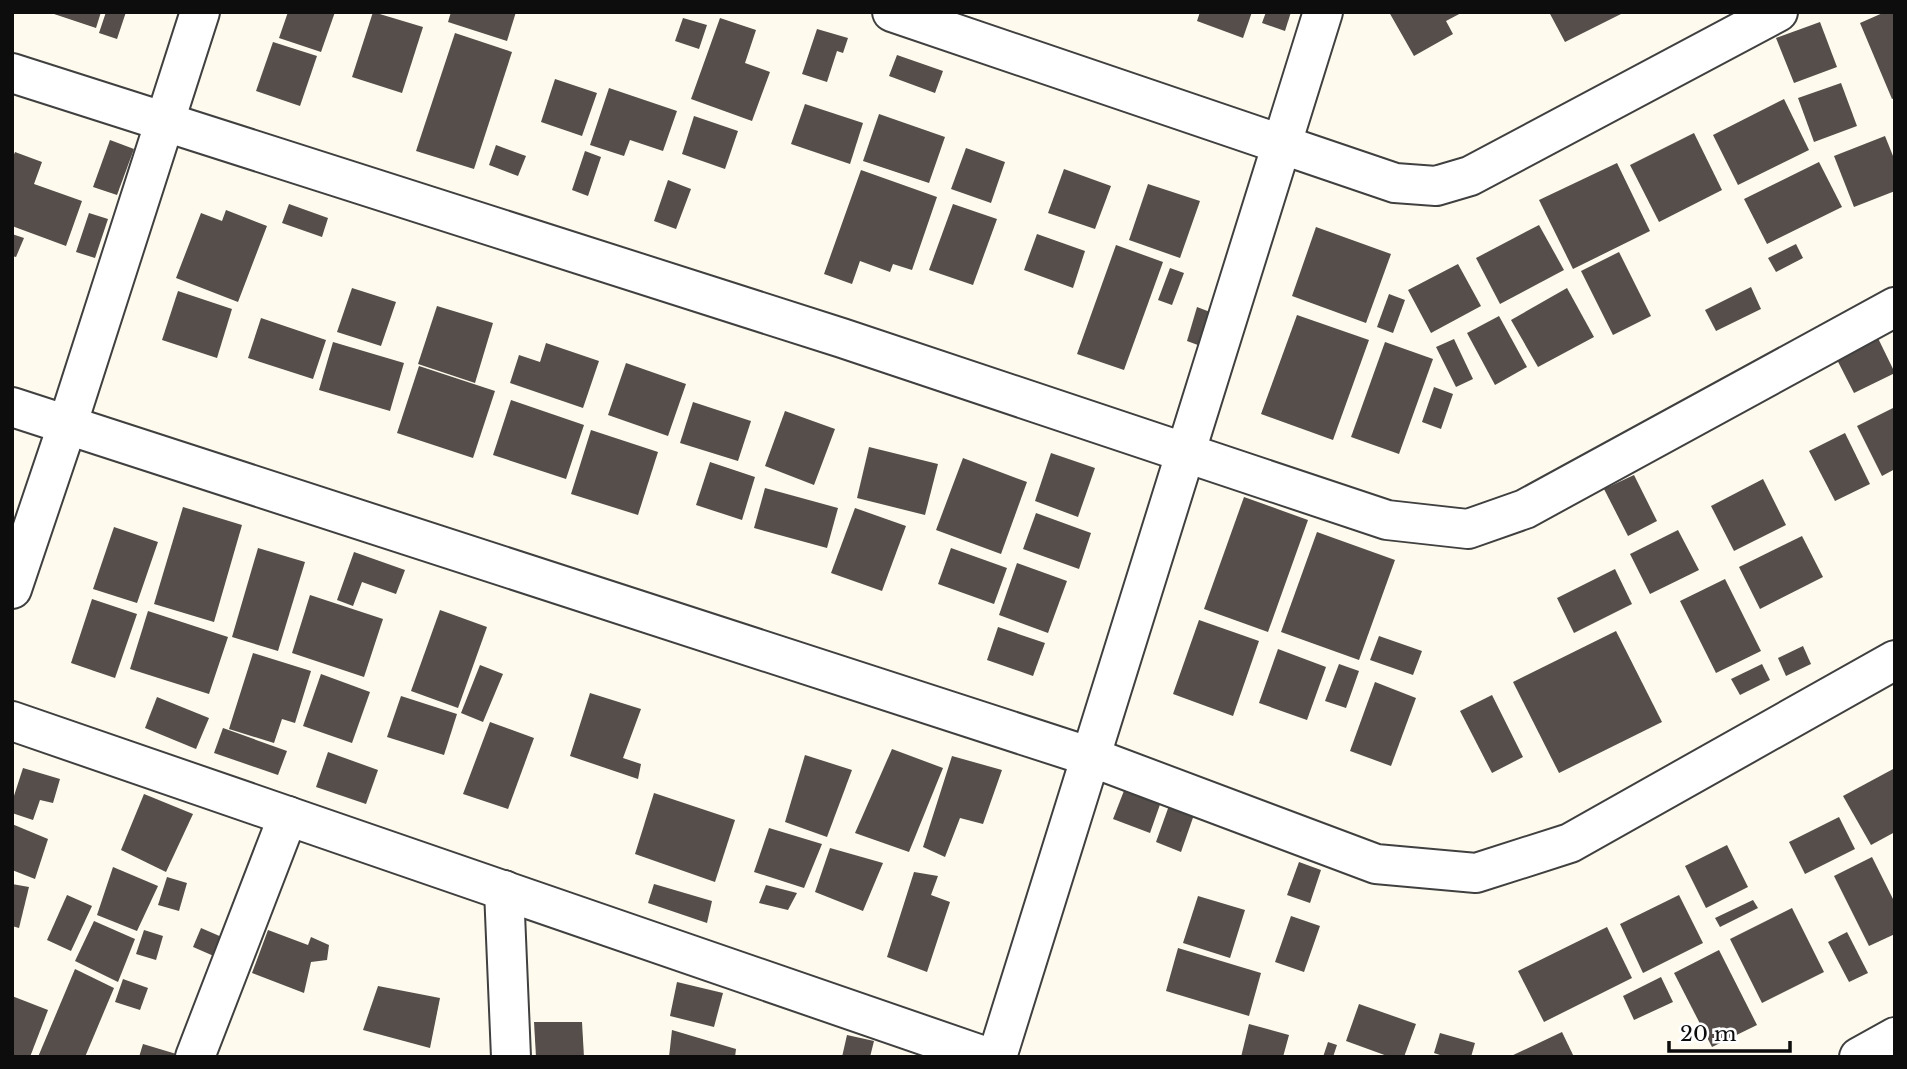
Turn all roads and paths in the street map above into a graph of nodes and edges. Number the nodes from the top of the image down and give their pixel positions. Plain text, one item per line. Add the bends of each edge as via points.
1 (200, 12) edge
2 (892, 12) edge
3 (1323, 12) edge
4 (1778, 12) edge
5 (12, 73) edge
6 (165, 121) junction
7 (1282, 144) junction
8 (1895, 307) edge
9 (12, 407) edge
10 (68, 426) junction
11 (1186, 452) junction
12 (12, 589) edge
13 (1895, 660) edge
14 (15, 729) edge
15 (1091, 757) junction
16 (288, 816) junction
17 (503, 890) junction
18 (1895, 1037) edge
19 (944, 1050) edge
20 (195, 1057) edge
21 (511, 1057) edge
22 (988, 1057) edge
23 (997, 1057) edge
24 (1859, 1057) edge

1 - 6 street
2 - 7 street
3 - 7 street
4 - 7 street via 1470,176 1436,187 1395,183
5 - 6 street
6 - 10 street
6 - 11 street
7 - 11 street
8 - 11 street via 1525,509 1468,529 1387,520
9 - 10 street
10 - 12 street
10 - 15 street
11 - 15 street
13 - 15 street via 1570,843 1476,873 1376,864
14 - 16 street
15 - 23 street
16 - 17 street
16 - 20 street
17 - 19 street
17 - 21 street
18 - 24 street
19 - 22 street

